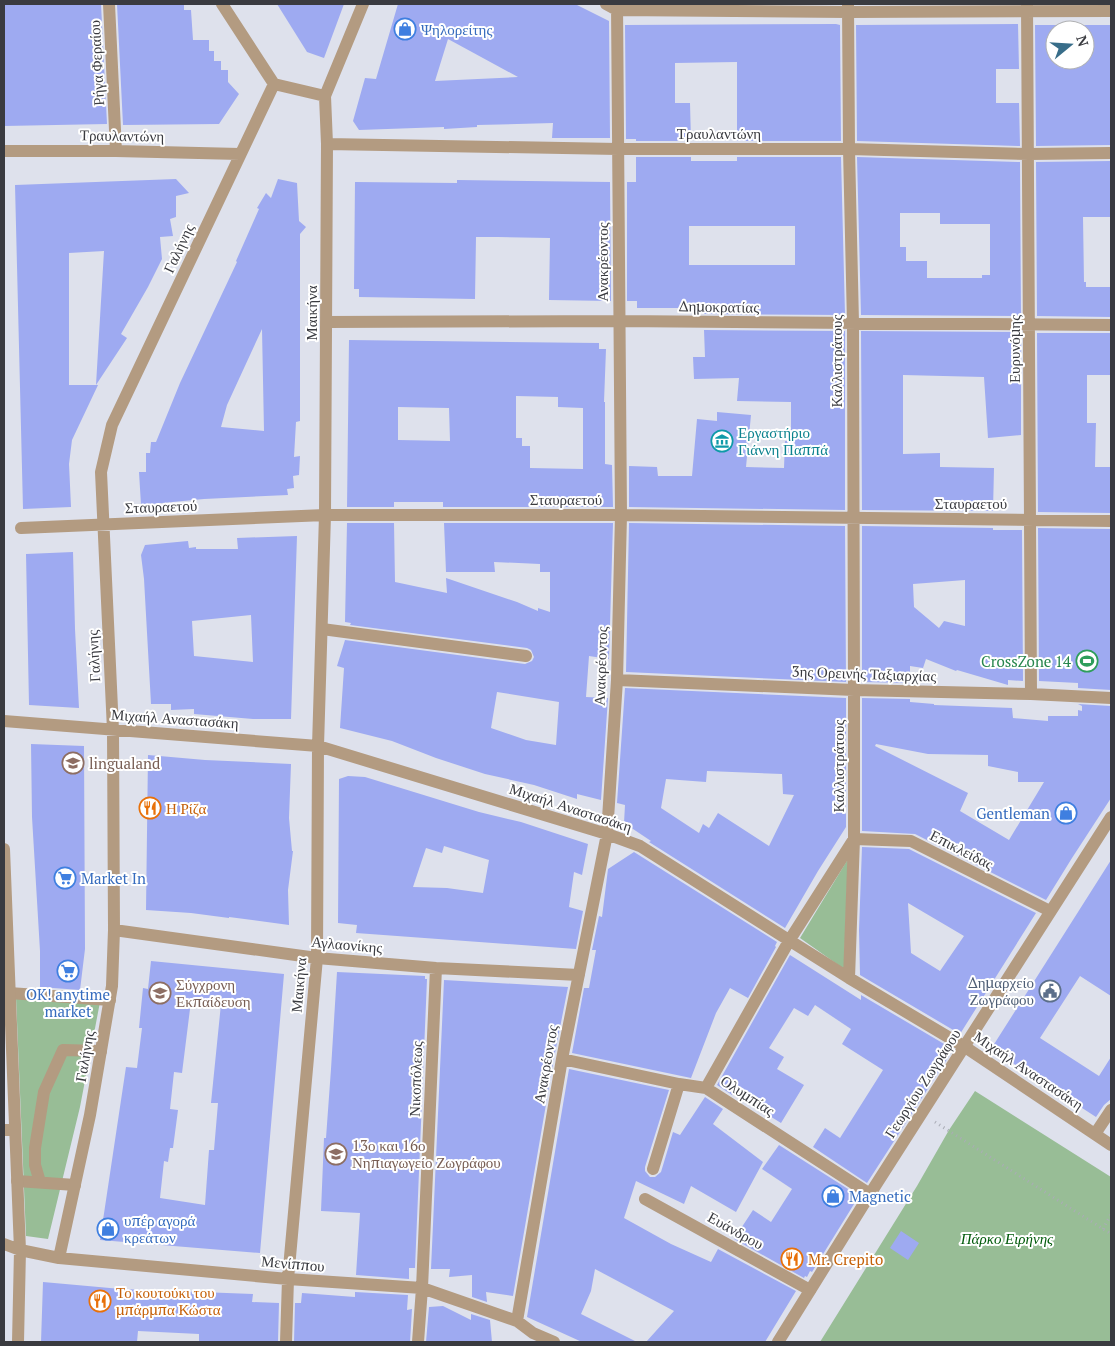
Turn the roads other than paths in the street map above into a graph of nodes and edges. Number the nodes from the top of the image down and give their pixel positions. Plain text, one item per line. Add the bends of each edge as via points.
1 (109, 4) edge
2 (222, 4) edge
3 (363, 4) edge
4 (613, 6) edge
5 (848, 8) edge
6 (1027, 8) edge
7 (1111, 11) edge
8 (274, 84) junction
9 (325, 96) junction
10 (327, 144) junction
11 (618, 149) junction
12 (848, 149) junction
13 (4, 151) edge
14 (116, 151) junction
15 (240, 154) junction
16 (1029, 154) junction
17 (1111, 154) edge
18 (619, 321) junction
19 (327, 322) junction
20 (853, 323) junction
21 (1030, 326) junction
22 (1111, 326) edge
23 (325, 515) junction
24 (621, 515) junction
25 (854, 518) junction
26 (1032, 520) junction
27 (1111, 521) edge
28 (102, 524) junction
29 (21, 528) dead end
30 (322, 629) junction
31 (526, 656) dead end
32 (617, 680) junction
33 (854, 690) junction
34 (1031, 694) junction
35 (1111, 698) edge
36 (4, 721) edge
37 (113, 730) junction
38 (318, 746) junction
39 (1111, 817) edge
40 (607, 834) junction
41 (854, 839) junction
42 (4, 849) edge
43 (1050, 911) junction
44 (4, 912) edge
45 (114, 930) junction
46 (789, 941) junction
47 (317, 958) junction
48 (436, 968) junction
49 (579, 975) junction
50 (849, 978) junction
51 (9, 993) junction
52 (110, 1000) junction
53 (965, 1047) junction
54 (101, 1051) junction
55 (562, 1059) junction
56 (679, 1084) junction
57 (706, 1088) junction
58 (1111, 1110) edge
59 (9, 1130) edge
60 (1095, 1134) junction
61 (1111, 1145) edge
62 (653, 1169) dead end
63 (17, 1180) junction
64 (40, 1182) junction
65 (75, 1185) junction
66 (870, 1194) junction
67 (645, 1199) dead end
68 (4, 1244) edge
69 (20, 1250) junction
70 (59, 1258) junction
71 (288, 1279) junction
72 (422, 1288) junction
73 (810, 1290) junction
74 (517, 1321) junction
75 (533, 1338) edge
76 (18, 1342) edge
77 (286, 1342) edge
78 (418, 1342) edge
79 (554, 1342) edge
80 (778, 1342) edge

1 - 14 street, Ρήγα Φεραίου
2 - 8 street
3 - 9 street, Μαικήνα
4 - 5 street
4 - 11 street, Ανακρέοντος
5 - 6 street
5 - 12 street, Καλλιστράτους
6 - 7 street
6 - 16 street, Ευρυνόμης
8 - 9 street
8 - 15 street, Γαλήνης
9 - 10 street, Μαικήνα
10 - 11 street, Τραυλαντώνη
10 - 19 street, Μαικήνα
11 - 12 street, Τραυλαντώνη
11 - 18 street, Ανακρέοντος
12 - 16 street, Τραυλαντώνη
12 - 20 street, Καλλιστράτους
13 - 14 street, Τραυλαντώνη
14 - 15 street, Τραυλαντώνη
15 - 28 street, Γαλήνης via 112,425 101,472
16 - 17 street, Τραυλαντώνη
16 - 21 street, Ευρυνόμης
18 - 19 street, Δημοκρατίας
18 - 20 street, Δημοκρατίας
18 - 24 street, Ανακρέοντος
19 - 23 street, Μαικήνα
20 - 21 street, Δημοκρατίας
20 - 25 street, Καλλιστράτους
21 - 22 street, Δημοκρατίας
21 - 26 street, Ευρυνόμης
23 - 24 street, Σταυραετού
23 - 28 street, Σταυραετού
23 - 30 street, Μαικήνα
24 - 25 street, Σταυραετού
24 - 32 street, Ανακρέοντος
25 - 26 street, Σταυραετού
25 - 33 street, Καλλιστράτους
26 - 27 street, Σταυραετού
26 - 34 street, Ευρυνόμης
28 - 29 street, Σταυραετού
28 - 37 street, Γαλήνης
30 - 31 street
30 - 38 street, Μαικήνα
32 - 33 street, 3ης Ορεινής Ταξιαρχίας
32 - 40 street, Ανακρέοντος
33 - 34 street, 3ης Ορεινής Ταξιαρχίας
33 - 41 street, Καλλιστράτους
34 - 35 street, 3ης Ορεινής Ταξιαρχίας
36 - 37 street, Μιχαήλ Αναστασάκη
37 - 38 street, Μιχαήλ Αναστασάκη
37 - 45 street, Γαλήνης
38 - 40 street, Μιχαήλ Αναστασάκη
38 - 47 street, Μαικήνα
39 - 43 street, Γεωργίου Ζωγράφου
40 - 46 street, Μιχαήλ Αναστασάκη via 640,846
40 - 49 street, Ανακρέοντος
41 - 43 street, Επικλείδας via 911,841
41 - 46 street
41 - 50 street, Καλλιστράτους
42 - 44 street
43 - 53 street, Γεωργίου Ζωγράφου
44 - 51 street
45 - 47 street, Αγλαονίκης
45 - 52 street, Γαλήνης
46 - 50 street, Μιχαήλ Αναστασάκη
46 - 57 street
47 - 48 street, Αγλαονίκης
47 - 71 street, Μαικήνα
48 - 49 street, Αγλαονίκης
48 - 72 street, Νικοπόλεως
49 - 55 street, Ανακρέοντος
50 - 53 street, Μιχαήλ Αναστασάκη
51 - 52 street
51 - 59 street
52 - 54 street, Γαλήνης
53 - 60 street, Μιχαήλ Αναστασάκη
53 - 66 street, Γεωργίου Ζωγράφου
54 - 64 street via 63,1050 59,1058 44,1092 35,1148
54 - 65 street, Γαλήνης
55 - 56 street, Ολυμπίας
55 - 74 street, Ανακρέοντος
56 - 57 street, Ολυμπίας
56 - 62 street
57 - 66 street, Ολυμπίας
58 - 60 street
59 - 63 street
60 - 61 street, Μιχαήλ Αναστασάκη
63 - 64 street
63 - 69 street
64 - 65 street
65 - 70 street, Γαλήνης
66 - 73 street, Γεωργίου Ζωγράφου
67 - 73 street, Ευάνδρου
68 - 69 street, Μενίππου
69 - 70 street, Μενίππου
69 - 76 street
70 - 71 street, Μενίππου
71 - 72 street, Μενίππου
71 - 77 street, Μαικήνα
72 - 74 street, Μενίππου
72 - 78 street, Νικοπόλεως
73 - 80 street, Γεωργίου Ζωγράφου
74 - 75 street, Μενίππου
75 - 79 street, Μενίππου

